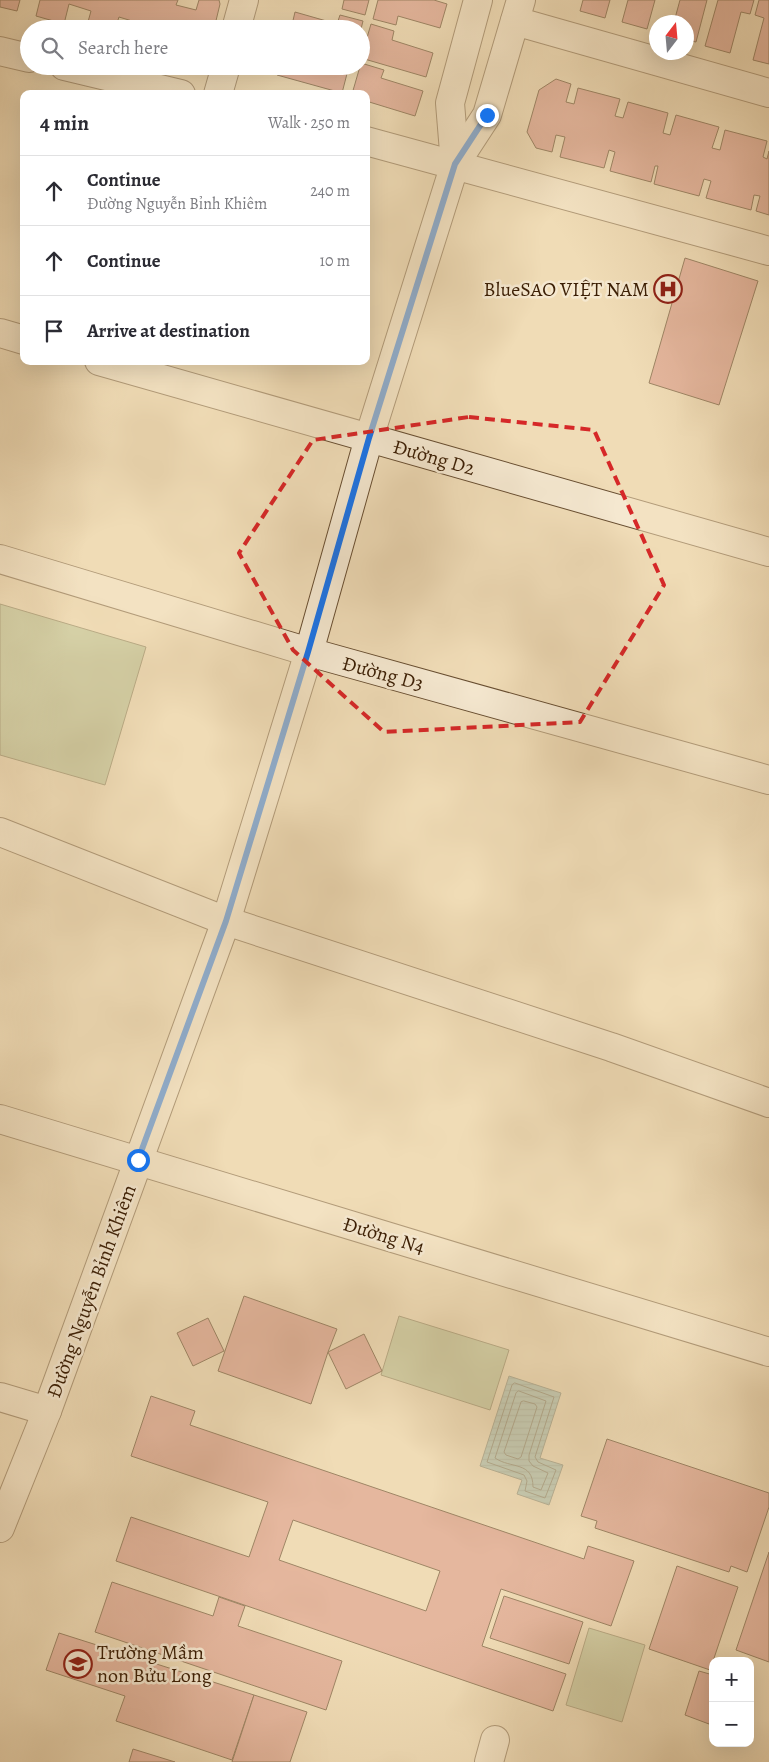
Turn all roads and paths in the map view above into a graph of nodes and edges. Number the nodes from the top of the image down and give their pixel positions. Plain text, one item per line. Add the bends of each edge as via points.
1 (244, 0) edge
2 (478, 0) edge
3 (518, 10) edge
4 (238, 20) edge
5 (0, 51) edge
6 (20, 56) edge
7 (102, 75) edge
8 (223, 75) edge
9 (164, 90) edge
10 (219, 90) edge
11 (769, 93) edge
12 (370, 142) edge
13 (455, 164) junction
14 (769, 252) edge
15 (0, 333) edge
16 (20, 339) edge
17 (113, 365) edge
18 (369, 438) junction
19 (769, 552) edge
20 (0, 559) edge
21 (308, 652) junction
22 (769, 780) edge
23 (0, 832) edge
24 (226, 921) junction
25 (769, 1103) edge
26 (0, 1119) edge
27 (138, 1160) junction
28 (769, 1352) edge
29 (0, 1397) edge
30 (47, 1411) junction
31 (0, 1528) edge

1 - 4 street
2 - 13 street via 450,103
3 - 11 street
3 - 13 street via 487,115
5 - 6 street
7 - 9 street
8 - 10 street
12 - 13 street
13 - 14 street
13 - 18 street, Đường Nguyễn Bỉnh Khiêm
15 - 16 street
17 - 18 street, Đường D2
18 - 19 street, Đường D2
18 - 21 street, Đường Nguyễn Bỉnh Khiêm
20 - 21 street, Đường D3
21 - 22 street, Đường D3
21 - 24 street, Đường Nguyễn Bỉnh Khiêm
23 - 24 street
24 - 25 street via 611,1047
24 - 27 street, Đường Nguyễn Bỉnh Khiêm
26 - 27 street, Đường N4
27 - 28 street, Đường N4
27 - 30 street, Đường Nguyễn Bỉnh Khiêm
29 - 30 street
30 - 31 street, Đường Nguyễn Bỉnh Khiêm

